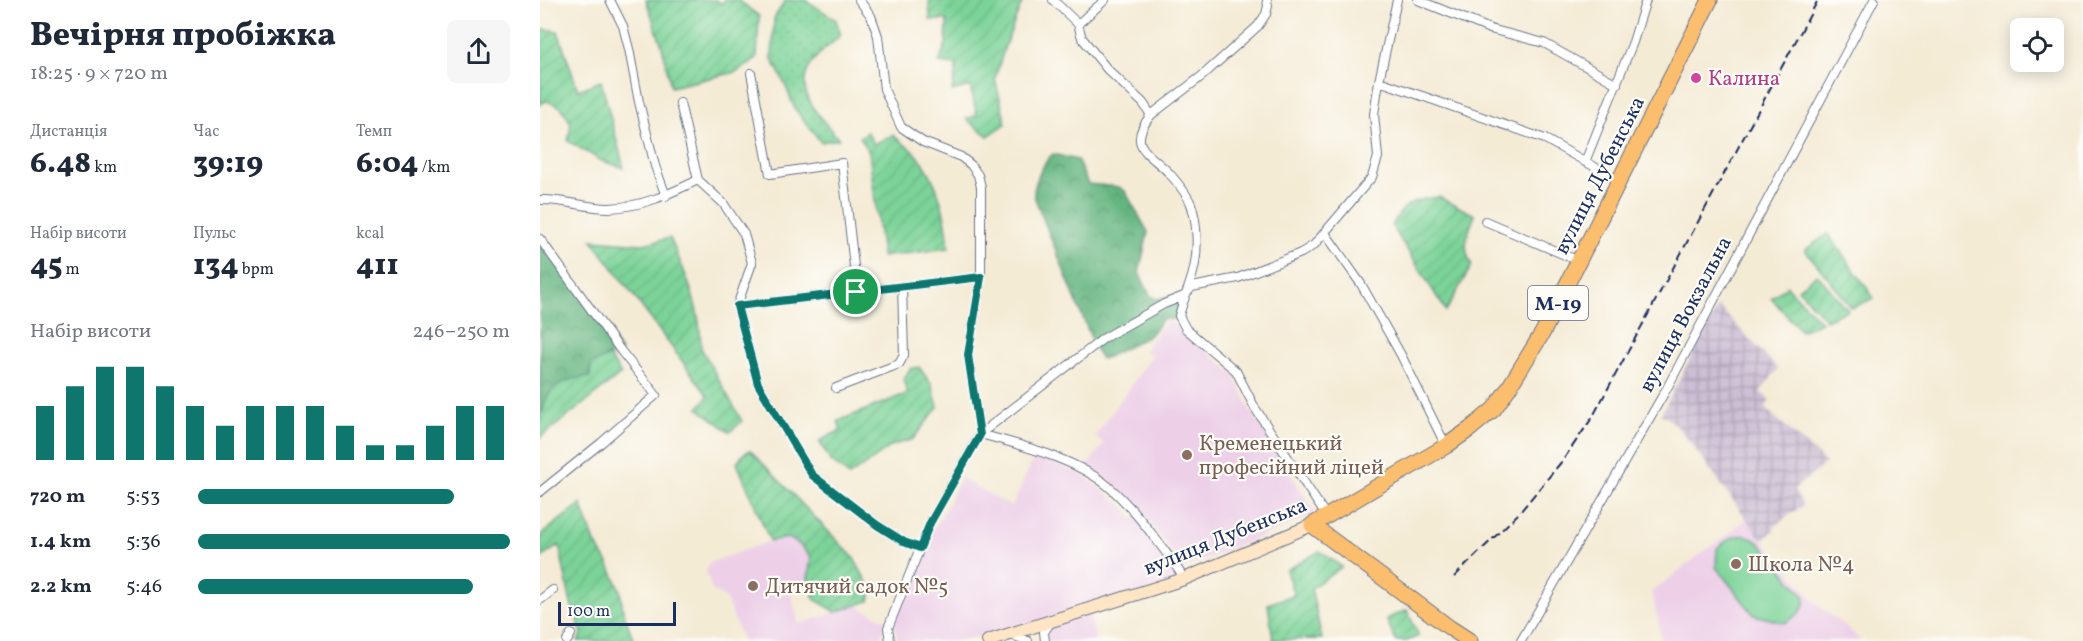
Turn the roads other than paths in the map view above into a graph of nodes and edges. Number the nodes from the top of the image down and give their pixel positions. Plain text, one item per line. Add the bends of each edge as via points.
1 (610, 0) edge
2 (859, 0) edge
3 (1053, 0) edge
4 (1105, 0) edge
5 (1397, 0) edge
6 (1418, 0) edge
7 (1646, 0) edge
8 (1710, 0) edge
9 (1874, 0) edge
10 (1268, 3) edge
11 (1078, 24) junction
12 (751, 73) dead end
13 (1379, 81) junction
14 (1617, 84) junction
15 (680, 104) dead end
16 (1151, 116) junction
17 (1586, 162) junction
18 (698, 180) junction
19 (1620, 181) junction
20 (666, 196) junction
21 (540, 200) edge
22 (1485, 221) dead end
23 (1325, 233) junction
24 (540, 239) edge
25 (1579, 261) junction
26 (981, 277) junction
27 (902, 286) junction
28 (856, 292) junction
29 (1184, 296) junction
30 (737, 306) junction
31 (836, 388) dead end
32 (980, 435) junction
33 (1446, 446) junction
34 (540, 492) edge
35 (1327, 517) junction
36 (1312, 525) junction
37 (920, 548) junction
38 (1184, 579) junction
39 (553, 590) dead end
40 (540, 600) edge
41 (1051, 622) junction
42 (1011, 634) junction
43 (890, 641) edge
44 (988, 641) edge
45 (1028, 641) edge
46 (1045, 641) edge
47 (1469, 641) edge
48 (1521, 641) edge

1 - 20 street via 623,26 639,102
2 - 26 street via 871,16 878,36 884,89 901,127 923,142 962,157 978,175
3 - 11 street
4 - 11 street
5 - 13 street
6 - 14 street via 1490,29 1544,43
7 - 14 street
8 - 19 highway, вулиця Дубенська / М-19
9 - 48 street, вулиця Вокзальна via 1666,390
10 - 16 street via 1258,26
11 - 16 street via 1082,38
12 - 28 street via 770,174 842,163
13 - 17 street via 1545,139
13 - 23 street via 1374,114 1378,157 1372,177
14 - 17 street
15 - 18 street
16 - 29 street via 1140,132 1140,142 1191,203 1195,264
17 - 19 street
18 - 20 street
18 - 30 street via 723,203 744,234 752,263
19 - 25 highway, вулиця Дубенська / М-19
20 - 21 street via 608,208
22 - 25 street
23 - 29 street via 1301,254 1238,278 1192,287
23 - 33 street via 1361,284
24 - 34 street via 656,395
25 - 33 highway, вулиця Дубенська / М-19 via 1543,332 1494,409
26 - 27 street
26 - 32 street via 968,355
27 - 28 street
27 - 31 street via 904,355 898,364
28 - 30 street
29 - 32 street via 1104,338
29 - 35 street via 1179,316 1186,329 1236,371 1258,413
30 - 37 street via 758,384 812,475 877,525
32 - 37 street
32 - 38 street via 1067,463 1107,485 1127,503
33 - 35 highway, вулиця Дубенська / М-19
35 - 36 highway, вулиця Дубенська / М-19
36 - 38 main road, вулиця Дубенська
36 - 47 highway
37 - 43 street via 888,628
38 - 41 main road, вулиця Дубенська
39 - 40 street
41 - 42 main road, вулиця Дубенська
41 - 46 street via 1044,632
42 - 44 main road, вулиця Дубенська
42 - 45 street

